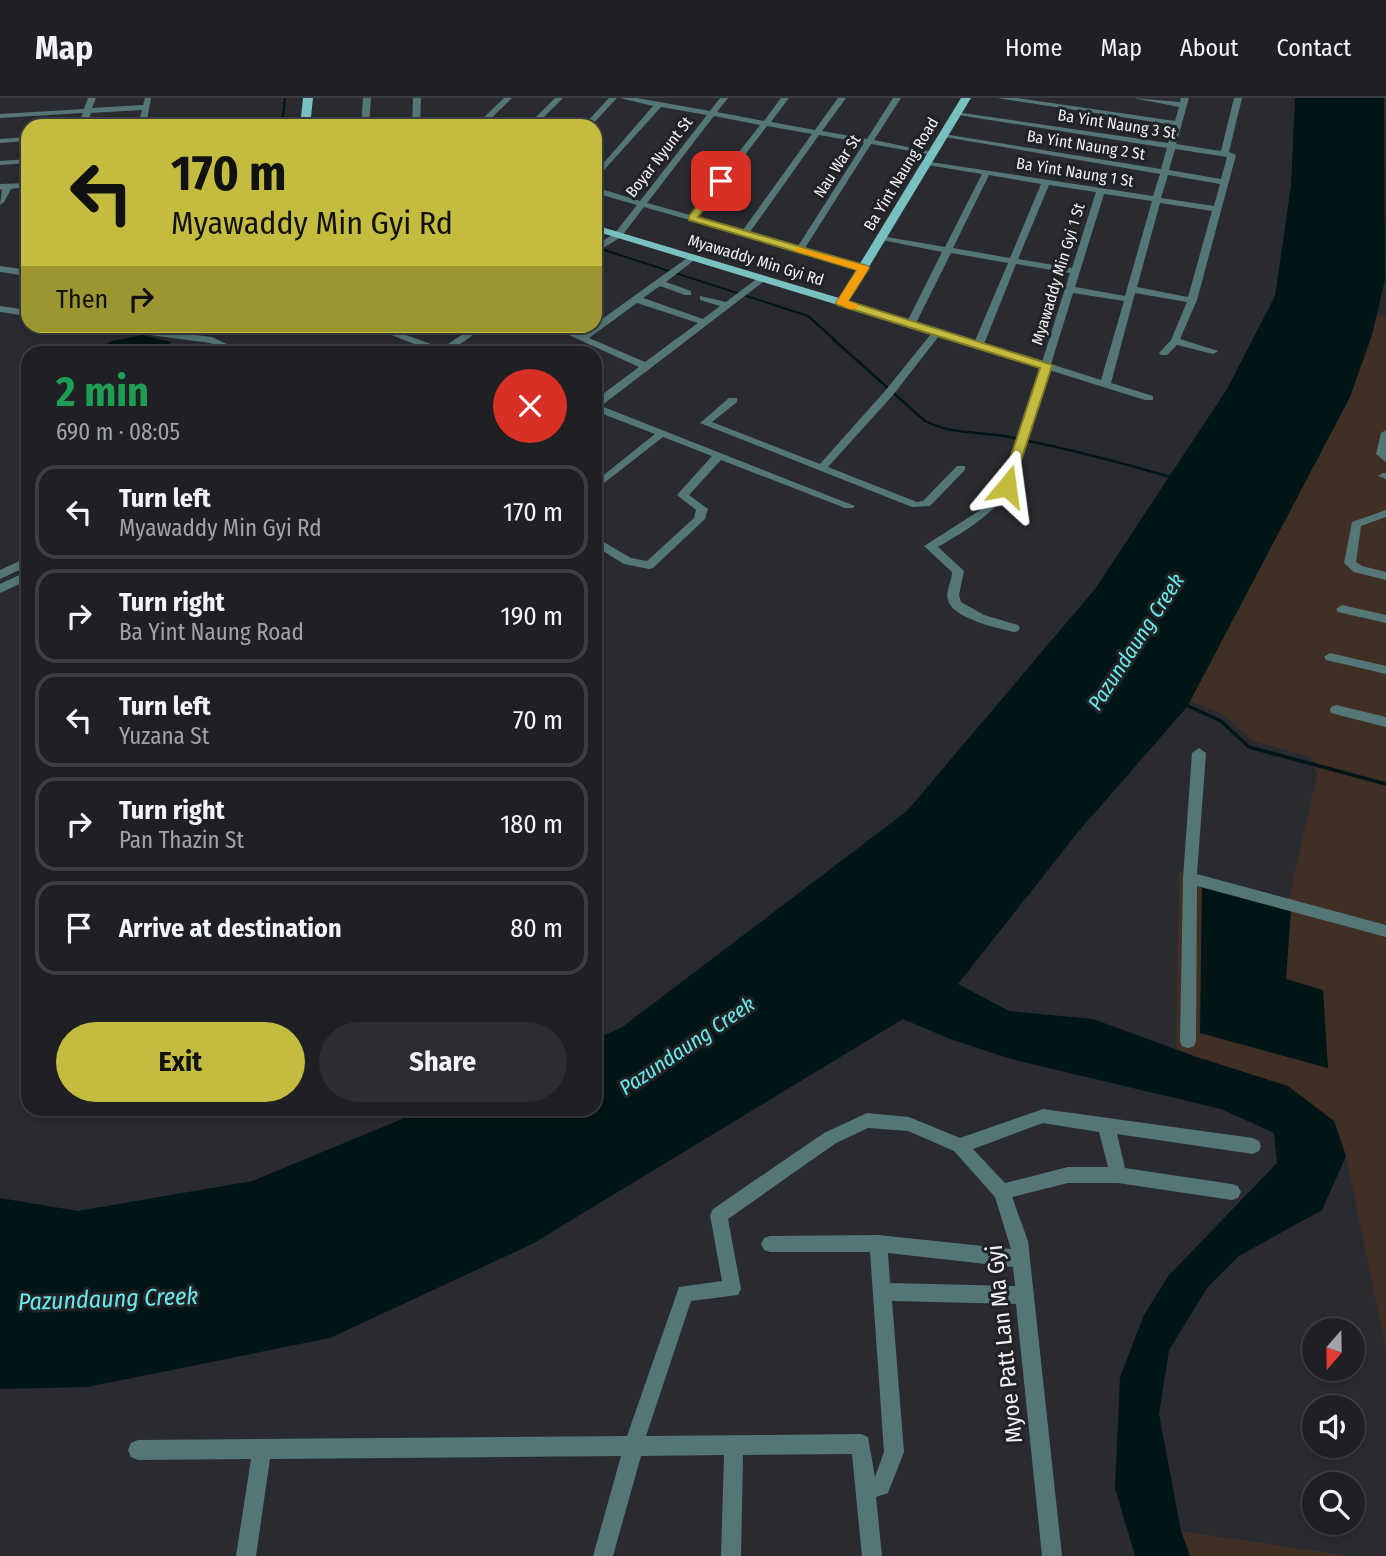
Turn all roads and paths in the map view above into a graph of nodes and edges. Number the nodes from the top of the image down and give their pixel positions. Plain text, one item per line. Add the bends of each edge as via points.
1 (92, 98) edge
2 (308, 98) edge
3 (367, 98) edge
4 (417, 98) edge
5 (492, 98) edge
6 (559, 98) edge
7 (612, 98) edge
8 (624, 98) edge
9 (724, 98) edge
10 (785, 98) edge
11 (842, 98) edge
12 (897, 98) edge
13 (966, 98) edge
14 (1002, 98) edge
15 (1137, 98) edge
16 (1238, 98) edge
17 (507, 99) edge
18 (1183, 101) edge
19 (148, 102) edge
20 (1059, 102) edge
21 (658, 105) junction
22 (88, 110) junction
23 (711, 114) junction
24 (956, 114) junction
25 (0, 116) edge
26 (85, 119) edge
27 (144, 119) edge
28 (306, 119) edge
29 (368, 119) edge
30 (416, 119) edge
31 (486, 119) edge
32 (538, 119) edge
33 (593, 119) edge
34 (764, 124) junction
35 (1176, 124) junction
36 (817, 134) junction
37 (943, 136) junction
38 (21, 140) edge
39 (0, 141) edge
40 (869, 142) junction
41 (1171, 146) junction
42 (1228, 154) junction
43 (930, 158) junction
44 (21, 162) edge
45 (0, 163) edge
46 (602, 170) edge
47 (987, 172) junction
48 (1164, 172) junction
49 (1046, 182) junction
50 (1225, 182) junction
51 (4, 186) edge
52 (1101, 190) junction
53 (602, 192) edge
54 (1155, 199) junction
55 (0, 202) edge
56 (640, 203) junction
57 (1217, 209) junction
58 (692, 218) junction
59 (602, 230) edge
60 (745, 234) junction
61 (618, 235) junction
62 (881, 239) junction
63 (602, 245) edge
64 (800, 250) junction
65 (948, 250) junction
66 (693, 258) junction
67 (1013, 261) junction
68 (865, 266) junction
69 (0, 269) edge
70 (1073, 271) junction
71 (21, 272) edge
72 (762, 279) junction
73 (659, 282) junction
74 (1068, 289) junction
75 (688, 293) dead end
76 (1130, 294) junction
77 (703, 298) dead end
78 (636, 299) junction
79 (1192, 300) junction
80 (842, 303) junction
81 (726, 305) junction
82 (0, 309) edge
83 (21, 312) edge
84 (704, 322) junction
85 (602, 324) edge
86 (910, 325) junction
87 (158, 333) edge
88 (391, 333) edge
89 (471, 333) edge
90 (570, 333) edge
91 (589, 333) edge
92 (936, 333) junction
93 (582, 338) junction
94 (1175, 341) junction
95 (225, 346) edge
96 (426, 346) edge
97 (454, 346) edge
98 (600, 346) edge
99 (978, 346) junction
100 (602, 347) edge
101 (1213, 351) dead end
102 (1164, 353) dead end
103 (646, 366) junction
104 (1046, 366) junction
105 (1105, 385) junction
106 (1149, 398) dead end
107 (733, 400) dead end
108 (602, 401) edge
109 (602, 409) edge
110 (662, 433) junction
111 (1386, 433) edge
112 (719, 455) junction
113 (1386, 459) edge
114 (961, 468) dead end
115 (821, 469) junction
116 (602, 481) edge
117 (849, 506) dead end
118 (1386, 513) edge
119 (602, 545) edge
120 (21, 564) edge
121 (0, 575) edge
122 (1386, 576) edge
123 (21, 578) edge
124 (0, 589) edge
125 (1342, 609) dead end
126 (1386, 619) edge
127 (1014, 628) dead end
128 (1330, 657) dead end
129 (1386, 670) edge
130 (1336, 709) dead end
131 (1386, 722) edge
132 (1199, 752) dead end
133 (1190, 878) junction
134 (1386, 931) edge
135 (1188, 1041) dead end
136 (1105, 1124) junction
137 (960, 1146) junction
138 (1253, 1146) dead end
139 (1118, 1175) junction
140 (1002, 1192) junction
141 (1232, 1192) dead end
142 (878, 1243) junction
143 (769, 1244) dead end
144 (1021, 1259) junction
145 (882, 1292) junction
146 (1025, 1295) junction
147 (634, 1444) junction
148 (734, 1444) junction
149 (262, 1448) junction
150 (138, 1450) dead end
151 (867, 1488) junction
152 (246, 1556) edge
153 (603, 1556) edge
154 (730, 1556) edge
155 (872, 1556) edge
156 (1052, 1556) edge

1 - 22 street
2 - 28 main road
3 - 29 street
4 - 30 street
5 - 17 street
6 - 32 street
7 - 33 street
8 - 21 street, Ba Yint Naung 1 St
9 - 23 street, Boyar Nyunt St
10 - 34 street
11 - 36 street
12 - 40 street, Nau War St
13 - 24 main road, Ba Yint Naung Road
14 - 20 street
15 - 18 street
16 - 42 street
17 - 31 street
18 - 35 street
19 - 22 street
19 - 27 street
20 - 35 street
21 - 23 street, Ba Yint Naung 1 St
21 - 46 street
22 - 25 street
22 - 26 street
23 - 34 street, Ba Yint Naung 1 St
23 - 56 street, Boyar Nyunt St
24 - 37 main road, Ba Yint Naung Road
24 - 41 street, Ba Yint Naung 3 St
34 - 36 street, Ba Yint Naung 1 St
34 - 58 street
35 - 41 street
36 - 40 street, Ba Yint Naung 1 St
36 - 60 street
37 - 43 main road, Ba Yint Naung Road
37 - 48 street, Ba Yint Naung 2 St
38 - 39 street
40 - 43 street, Ba Yint Naung 1 St
40 - 64 street, Nau War St
41 - 42 street, Ba Yint Naung 3 St
41 - 48 street
42 - 50 street
43 - 47 street, Ba Yint Naung 1 St
43 - 62 main road, Ba Yint Naung Road
44 - 45 street
47 - 49 street, Ba Yint Naung 1 St
47 - 65 street
48 - 50 street, Ba Yint Naung 2 St
48 - 54 street
49 - 52 street, Ba Yint Naung 1 St
49 - 67 street
50 - 57 street
51 - 55 street
52 - 54 street, Ba Yint Naung 1 St
52 - 70 street, Myawaddy Min Gyi 1 St
53 - 56 street
54 - 57 street, Ba Yint Naung 1 St
54 - 76 street
56 - 58 street
56 - 61 street, Boyar Nyunt St
57 - 79 street
58 - 60 street
59 - 61 main road, Myawaddy Min Gyi Rd
60 - 64 street
61 - 63 street
61 - 66 main road, Myawaddy Min Gyi Rd
62 - 65 street
62 - 68 main road, Ba Yint Naung Road
64 - 68 street
65 - 67 street
65 - 86 street
66 - 72 main road, Myawaddy Min Gyi Rd
66 - 73 street
67 - 70 street
67 - 99 street
68 - 80 main road, Ba Yint Naung Road
69 - 71 street
70 - 74 street, Myawaddy Min Gyi 1 St
72 - 80 main road, Myawaddy Min Gyi Rd
72 - 81 street
73 - 75 street
73 - 78 street
74 - 76 street
74 - 104 street, Myawaddy Min Gyi 1 St
76 - 79 street
76 - 105 street
77 - 81 street
78 - 84 street
78 - 85 street
79 - 94 street
80 - 86 street, Myawaddy Min Gyi Rd
81 - 84 street
82 - 83 street
84 - 103 street
86 - 92 street, Myawaddy Min Gyi Rd
87 - 95 street
88 - 96 street
89 - 97 street
90 - 93 street
91 - 93 street
92 - 99 street, Myawaddy Min Gyi Rd
92 - 115 street
93 - 98 street
94 - 101 street
94 - 102 street
99 - 104 street, Myawaddy Min Gyi Rd
100 - 103 street
103 - 108 street
104 - 105 street, Myawaddy Min Gyi Rd
104 - 127 street, Myawaddy Min Gyi 1 St via 1007,486 997,503 930,546 958,570 953,597 958,607
105 - 106 street, Myawaddy Min Gyi Rd
107 - 115 street via 705,423
109 - 110 street
110 - 112 street
110 - 116 street
111 - 113 street via 1381,454
112 - 117 street
112 - 119 street via 683,495 702,509 699,519 649,565 628,561
114 - 115 street via 922,506
118 - 122 street via 1356,524 1350,564
120 - 121 street
123 - 124 street
125 - 126 street
128 - 129 street
130 - 131 street
132 - 133 street
133 - 134 street
133 - 135 street
136 - 137 street via 1043,1116
136 - 138 street
136 - 139 street
137 - 140 street, Myoe Patt Lan Ma Gyi
137 - 147 street, Myoe Patt Lan Ma Gyi via 909,1124 867,1120 830,1138 719,1215 732,1289 685,1293
139 - 140 street via 1068,1175
139 - 141 street
140 - 144 street, Myoe Patt Lan Ma Gyi
142 - 143 street
142 - 144 street
142 - 145 street
144 - 146 street, Myoe Patt Lan Ma Gyi
145 - 146 street
145 - 151 street via 894,1452 881,1486
146 - 156 street, Myoe Patt Lan Ma Gyi
147 - 148 street
147 - 149 street
147 - 153 street, Myoe Patt Lan Ma Gyi
148 - 151 street via 861,1444
148 - 154 street
149 - 150 street
149 - 152 street
151 - 155 street

